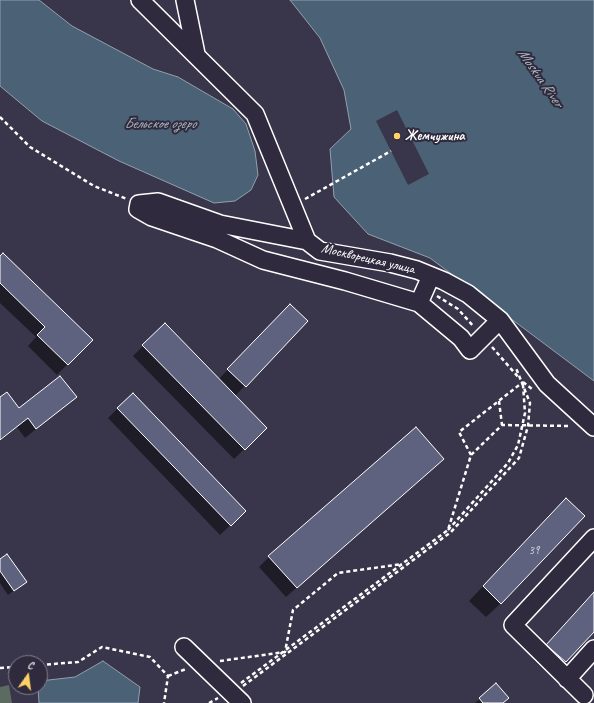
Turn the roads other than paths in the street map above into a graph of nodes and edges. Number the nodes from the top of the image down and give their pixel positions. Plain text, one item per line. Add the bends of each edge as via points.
1 (140, 0) edge
2 (185, 0) edge
3 (196, 54) junction
4 (307, 241) junction
5 (425, 289) junction
6 (500, 320) junction
7 (594, 427) edge
8 (594, 538) edge
9 (184, 647) dead end
10 (594, 649) edge
11 (567, 679) junction
12 (585, 694) edge
13 (235, 696) edge

1 - 3 street, Москворецкая улица
2 - 3 street
3 - 4 street, Москворецкая улица via 255,114
4 - 5 street, Москворецкая улица via 320,251 390,263
4 - 5 street via 220,224 158,202 139,204 138,209 152,217 217,239 262,260 345,281
5 - 6 street, Москворецкая улица via 468,294
5 - 6 street via 470,350
6 - 7 street, Москворецкая улица via 547,384
8 - 11 street via 513,625
9 - 13 street
10 - 11 street
11 - 12 street

